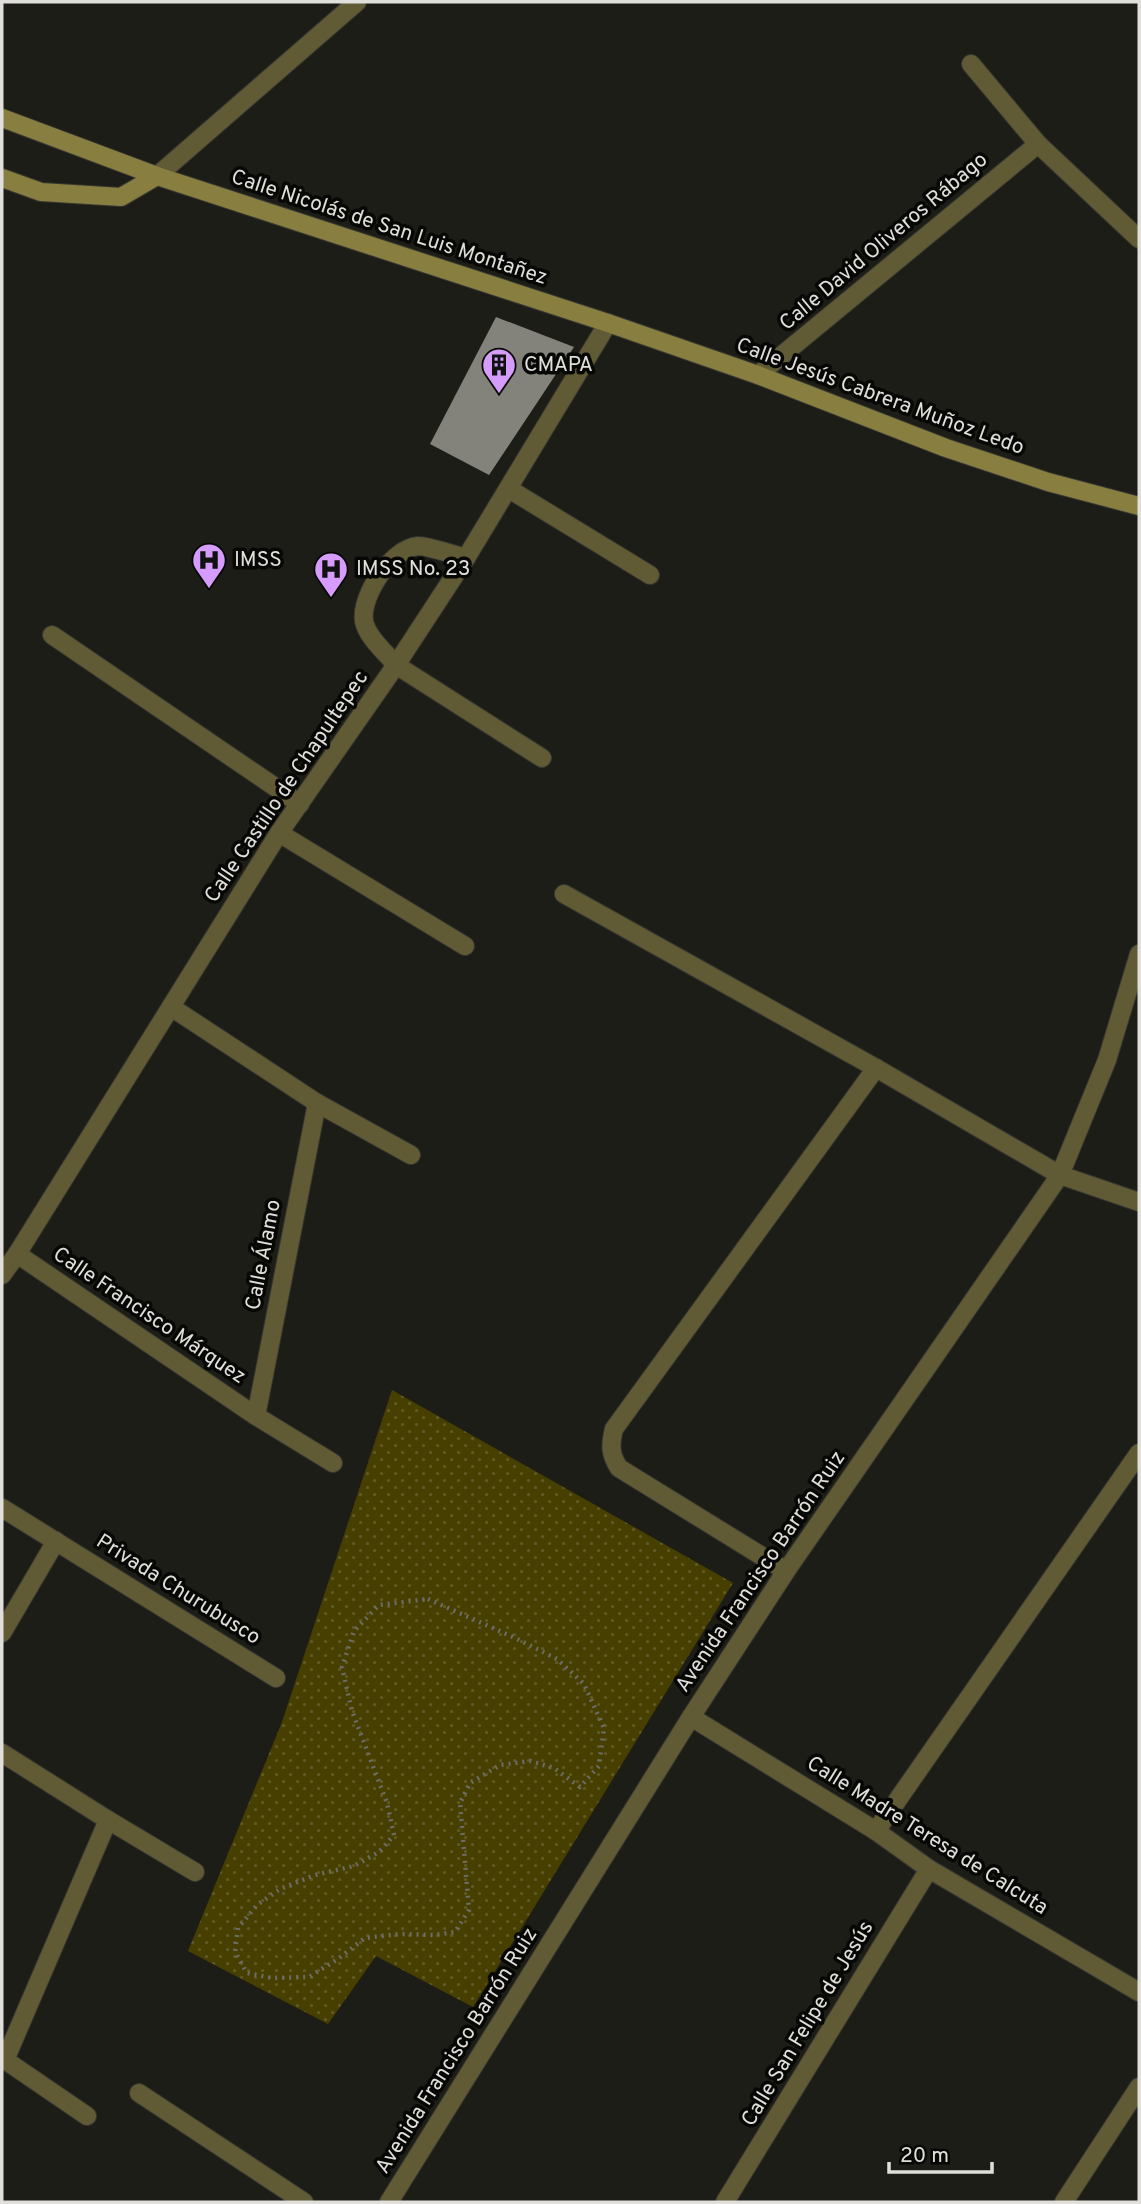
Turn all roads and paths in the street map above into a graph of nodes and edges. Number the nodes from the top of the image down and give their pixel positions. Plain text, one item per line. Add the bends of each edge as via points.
1 (357, 2) edge
2 (971, 64) dead end
3 (2, 118) edge
4 (1038, 144) junction
5 (157, 176) junction
6 (2, 178) edge
7 (1139, 239) edge
8 (608, 323) junction
9 (758, 375) junction
10 (509, 489) junction
11 (1139, 506) edge
12 (466, 558) junction
13 (650, 575) dead end
14 (52, 635) dead end
15 (396, 665) junction
16 (542, 758) dead end
17 (300, 804) junction
18 (278, 833) junction
19 (565, 894) dead end
20 (465, 946) dead end
21 (1139, 954) edge
22 (171, 1007) junction
23 (876, 1068) junction
24 (317, 1103) junction
25 (411, 1155) dead end
26 (1060, 1175) junction
27 (1139, 1202) edge
28 (17, 1254) junction
29 (2, 1275) edge
30 (256, 1416) junction
31 (1139, 1453) edge
32 (333, 1463) dead end
33 (2, 1508) edge
34 (56, 1541) junction
35 (786, 1571) junction
36 (2, 1633) edge
37 (276, 1678) dead end
38 (691, 1717) junction
39 (2, 1753) edge
40 (108, 1820) junction
41 (876, 1831) junction
42 (929, 1869) junction
43 (195, 1872) dead end
44 (469, 1910) joint
45 (1139, 1992) edge
46 (3, 2059) edge
47 (1139, 2087) edge
48 (139, 2093) dead end
49 (87, 2116) dead end
50 (304, 2202) edge
51 (389, 2202) edge
52 (725, 2202) edge
53 (1064, 2202) edge

1 - 5 street
2 - 4 street
3 - 5 street, Calle Nicolás de San Luis Montañez
4 - 7 street
4 - 9 street, Calle David Oliveros Rábago
5 - 6 street via 121,197 41,192
5 - 8 street, Calle Nicolás de San Luis Montañez
8 - 9 street, Calle Jesús Cabrera Muñoz Ledo
8 - 10 street, Calle Castillo de Chapultepec
9 - 11 street, Calle Jesús Cabrera Muñoz Ledo via 946,448
10 - 12 street, Calle Castillo de Chapultepec
10 - 13 street
12 - 15 street, Calle Castillo de Chapultepec
12 - 15 street via 419,546 399,553 373,587 364,607 364,622
14 - 17 street
15 - 16 street
15 - 17 street, Calle Castillo de Chapultepec
17 - 18 street, Calle Castillo de Chapultepec
18 - 20 street
18 - 22 street, Calle Castillo de Chapultepec
19 - 23 street
21 - 26 street, Avenida Francisco Barrón Ruiz via 1107,1060
22 - 24 street
22 - 28 street, Calle Castillo de Chapultepec
23 - 26 street
23 - 35 street via 614,1429 611,1442 611,1456 619,1468
24 - 25 street
24 - 30 street, Calle Álamo
26 - 27 street
26 - 35 street, Avenida Francisco Barrón Ruiz
28 - 29 street, Calle Castillo de Chapultepec
28 - 30 street, Calle Francisco Márquez
30 - 32 street, Calle Francisco Márquez
31 - 41 street
33 - 34 street, Privada Churubusco
34 - 36 street
34 - 37 street, Privada Churubusco
35 - 38 street, Avenida Francisco Barrón Ruiz
38 - 41 street, Calle Madre Teresa de Calcuta
38 - 51 street, Avenida Francisco Barrón Ruiz
39 - 40 street
40 - 43 street
40 - 46 street
41 - 42 street, Calle Madre Teresa de Calcuta
42 - 45 street, Calle Madre Teresa de Calcuta
42 - 52 street, Calle San Felipe de Jesús
44 - 44 path via 460,1803 470,1783 500,1765 530,1761 554,1768 579,1787 599,1766 604,1728 583,1684 557,1659 428,1599 379,1605 354,1631 342,1667 394,1835 379,1852 354,1866 303,1879 257,1905 238,1928 235,1952 247,1973 309,1977 365,1938 455,1932
46 - 49 street
47 - 53 street
48 - 50 street

